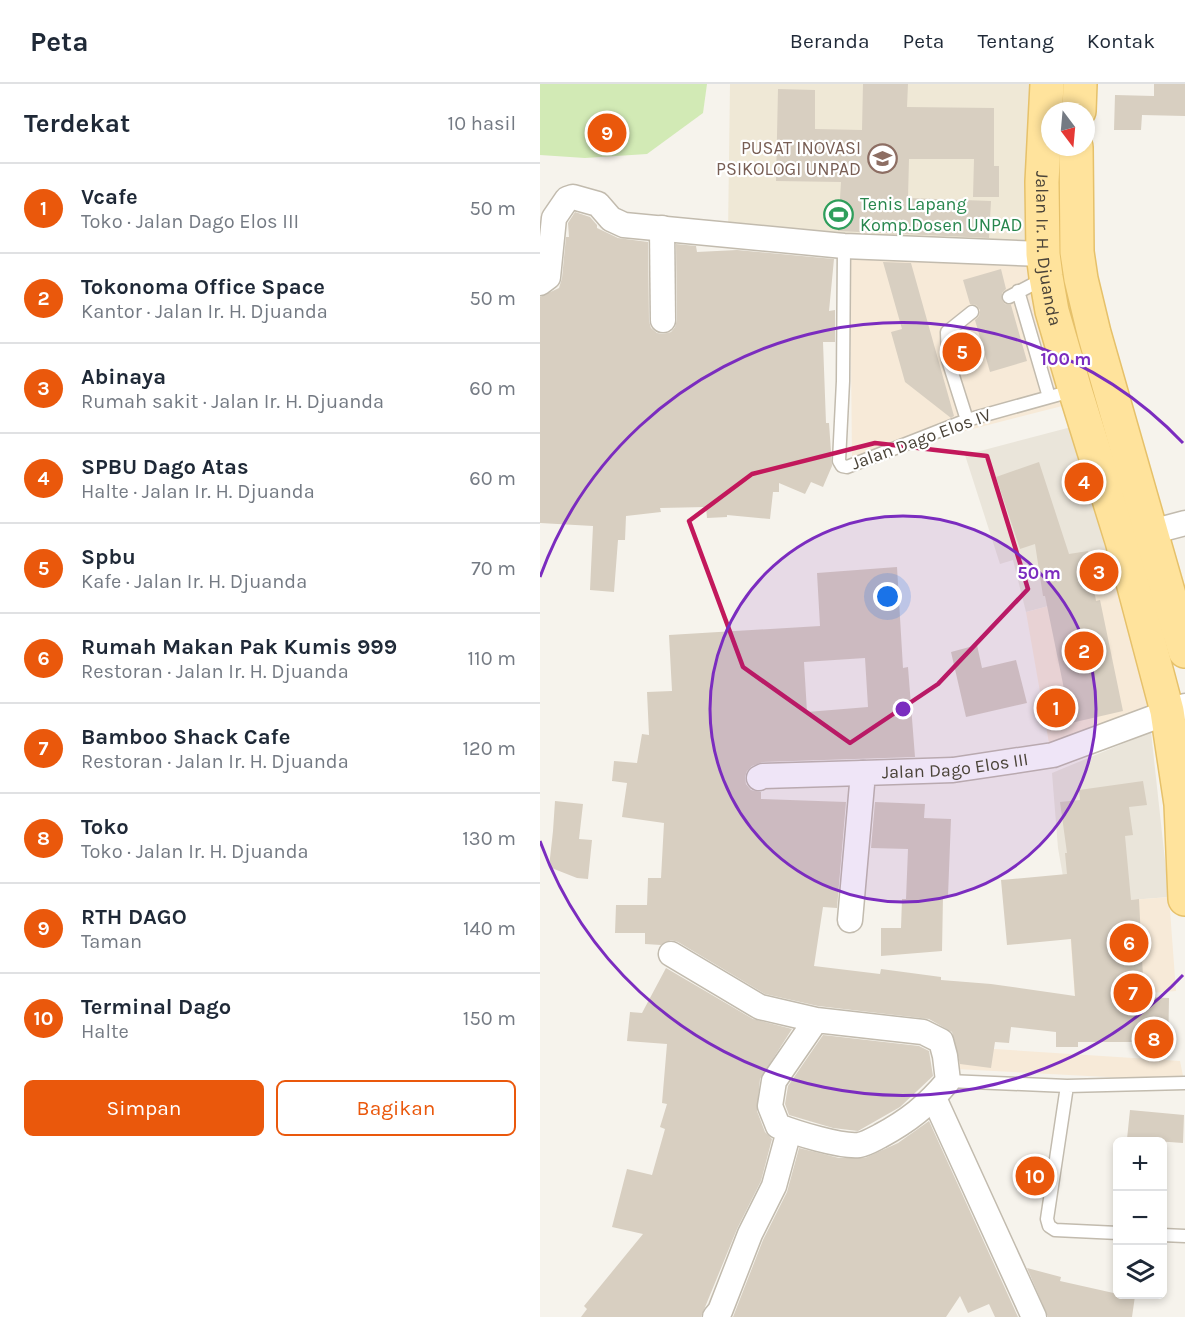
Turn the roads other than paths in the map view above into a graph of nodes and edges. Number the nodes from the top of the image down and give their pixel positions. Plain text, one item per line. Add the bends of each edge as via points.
1 (1047, 84) edge
2 (1080, 84) edge
3 (1079, 102) edge
4 (1076, 156) edge
5 (662, 228) junction
6 (844, 246) junction
7 (1029, 280) junction
8 (540, 283) edge
9 (972, 312) dead end
10 (663, 320) dead end
11 (1062, 394) junction
12 (967, 420) junction
13 (1185, 523) edge
14 (1137, 536) junction
15 (1185, 651) edge
16 (1176, 709) edge
17 (863, 773) junction
18 (759, 778) dead end
19 (1185, 899) edge
20 (850, 920) dead end
21 (672, 954) dead end
22 (816, 1020) junction
23 (1185, 1083) edge
24 (1066, 1086) junction
25 (941, 1089) junction
26 (789, 1131) junction
27 (1113, 1233) edge
28 (1167, 1235) edge
29 (1185, 1236) edge
30 (715, 1317) edge
31 (1034, 1317) edge

1 - 7 main road, Jalan Ir. H. Djuanda via 1042,182
2 - 3 main road
4 - 14 main road, Jalan Ir. H. Djuanda via 1081,279
5 - 6 street
5 - 8 street via 624,225 611,219 598,204 567,199 554,218 548,277
5 - 10 street
6 - 7 street
6 - 12 lane, Jalan Dago Elos IV via 839,461 842,466
7 - 11 main road, Jalan Ir. H. Djuanda via 1053,311
9 - 12 lane via 947,332 948,360
11 - 12 lane, Jalan Dago Elos IV
11 - 14 main road, Jalan Ir. H. Djuanda
13 - 14 street
14 - 15 main road, Jalan Ir. H. Djuanda
14 - 16 main road, Jalan Ir. H. Djuanda
16 - 17 street, Jalan Dago Elos III via 1053,755 953,771
16 - 19 main road, Jalan Ir. H. Djuanda
17 - 18 street
17 - 20 street, Jalan Dago Elos III
21 - 22 street via 760,1007
22 - 25 street via 923,1032 941,1041 945,1056
22 - 26 street via 774,1081 770,1106 778,1126
23 - 24 lane
24 - 25 lane
24 - 27 lane via 1049,1227
25 - 26 street via 908,1121 860,1145
25 - 31 street
26 - 30 street via 774,1186
28 - 29 lane

